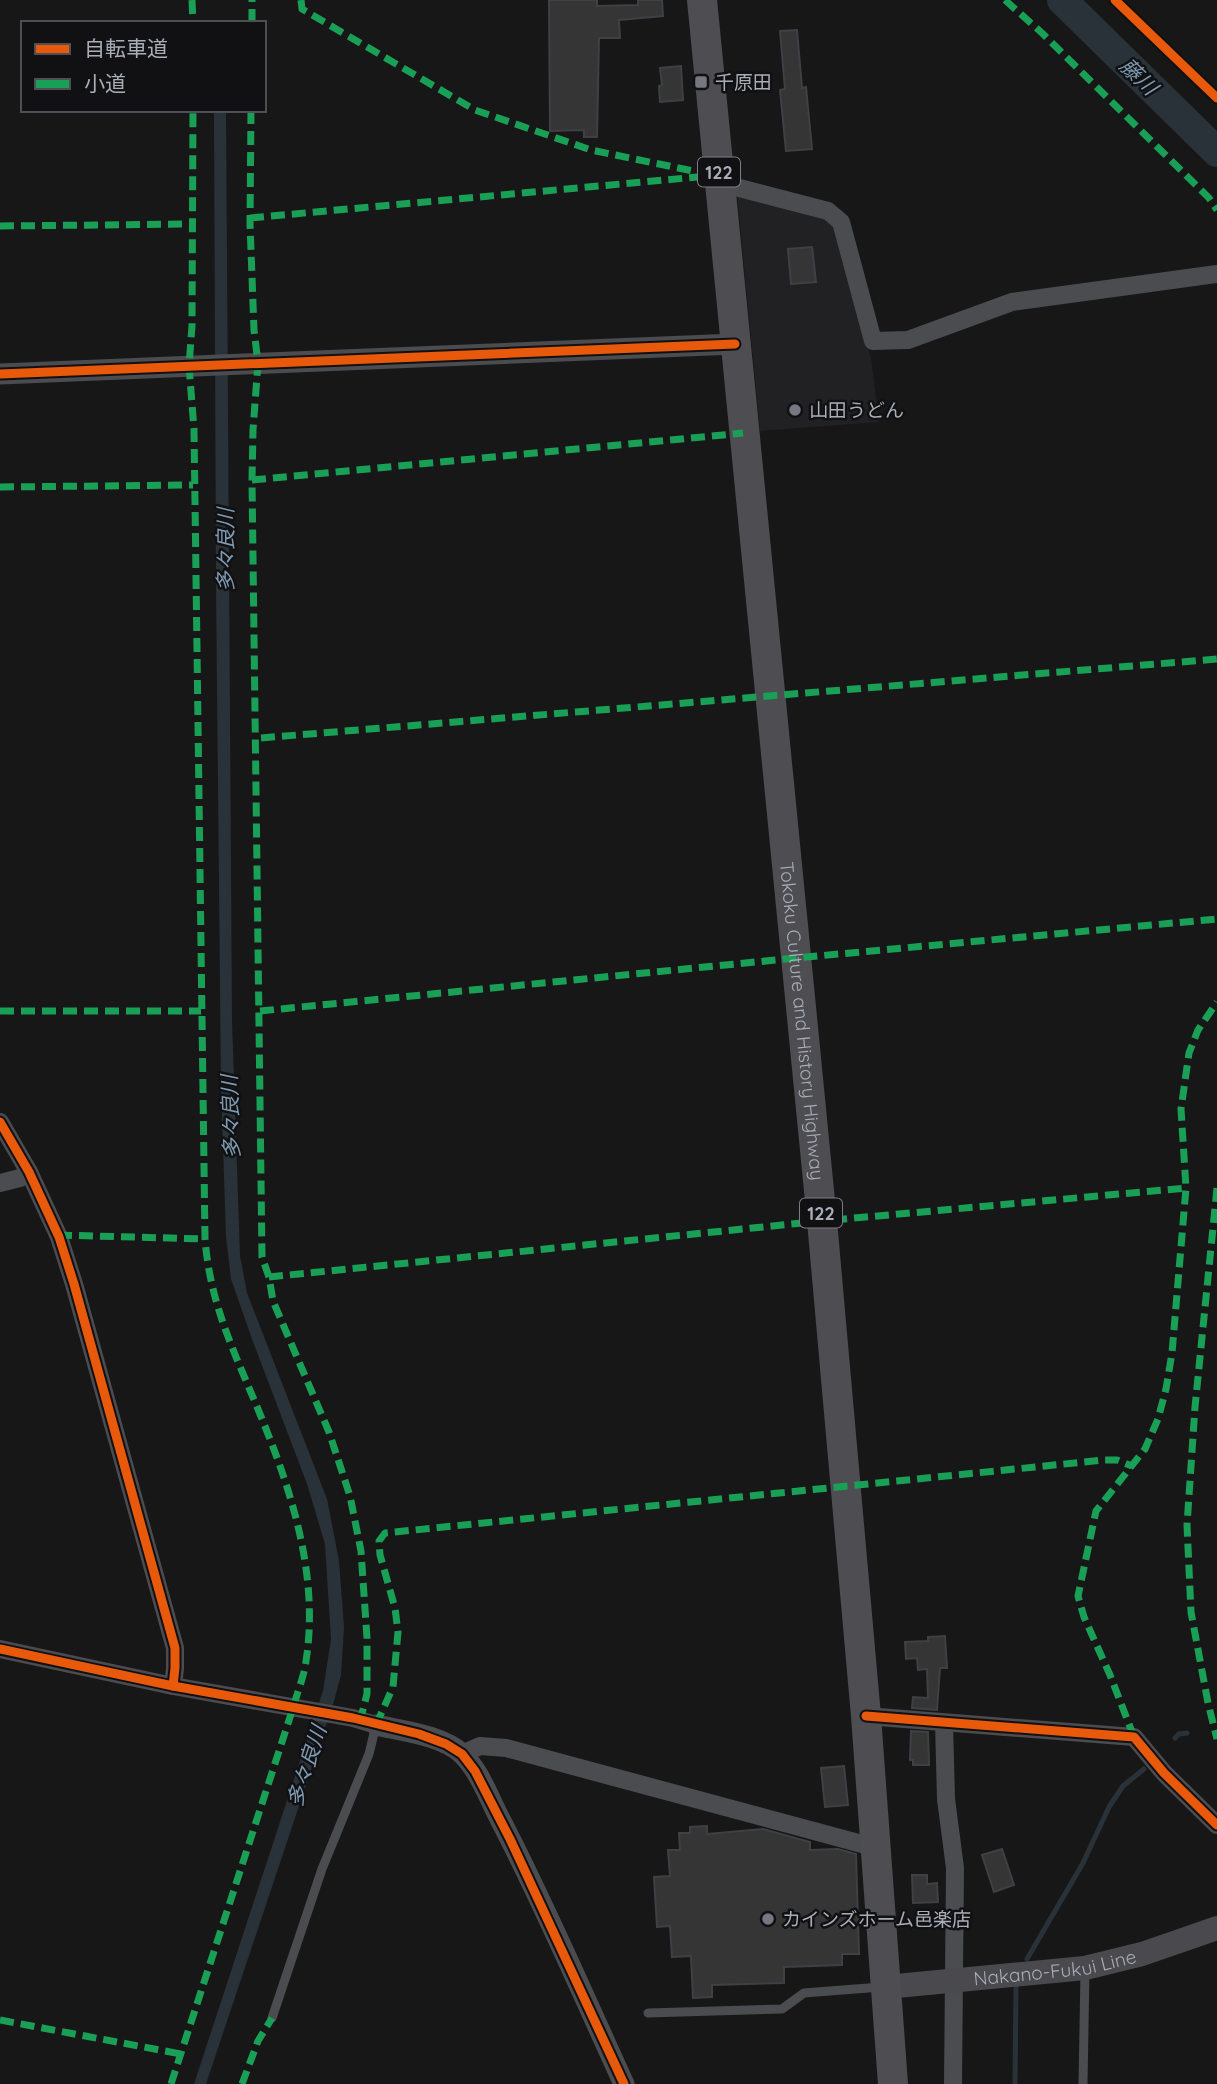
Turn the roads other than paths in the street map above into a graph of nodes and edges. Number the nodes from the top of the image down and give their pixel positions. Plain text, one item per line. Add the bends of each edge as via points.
1 (702, 0) edge
2 (720, 183) junction
3 (1217, 274) edge
4 (735, 344) junction
5 (0, 374) edge
6 (0, 1122) edge
7 (29, 1172) junction
8 (0, 1183) edge
9 (0, 1649) edge
10 (173, 1686) junction
11 (866, 1716) junction
12 (944, 1723) junction
13 (376, 1726) junction
14 (462, 1754) junction
15 (1217, 1825) edge
16 (877, 1848) junction
17 (1217, 1928) edge
18 (1085, 1968) junction
19 (953, 1981) junction
20 (886, 1987) junction
21 (648, 2013) dead end
22 (272, 2018) dead end
23 (624, 2084) edge
24 (892, 2084) edge
25 (953, 2084) edge
26 (1083, 2084) edge

1 - 2 highway, Tokoku Culture and History Highway / 122
2 - 3 street via 828,211 841,222 873,341 908,340 1012,302
2 - 4 highway, Tokoku Culture and History Highway / 122
4 - 5 street
4 - 11 highway, Tokoku Culture and History Highway / 122
6 - 7 street
7 - 8 street
7 - 10 street via 59,1237 74,1284 175,1648
9 - 10 street
10 - 13 street
11 - 12 street
11 - 16 highway, Tokoku Culture and History Highway / 122
12 - 15 street via 1134,1737
12 - 19 street via 946,1799 955,1868
13 - 14 street via 419,1734
13 - 22 lane
14 - 16 street via 480,1746 506,1748
14 - 23 street via 510,1839
16 - 20 highway, Tokoku Culture and History Highway / 122
17 - 18 main road, Nakano-Fukui Line
18 - 19 main road, Nakano-Fukui Line
18 - 26 lane
19 - 20 main road, Nakano-Fukui Line
19 - 25 street
20 - 21 lane via 804,1993 782,2009
20 - 24 highway, Tokoku Culture and History Highway / 122

